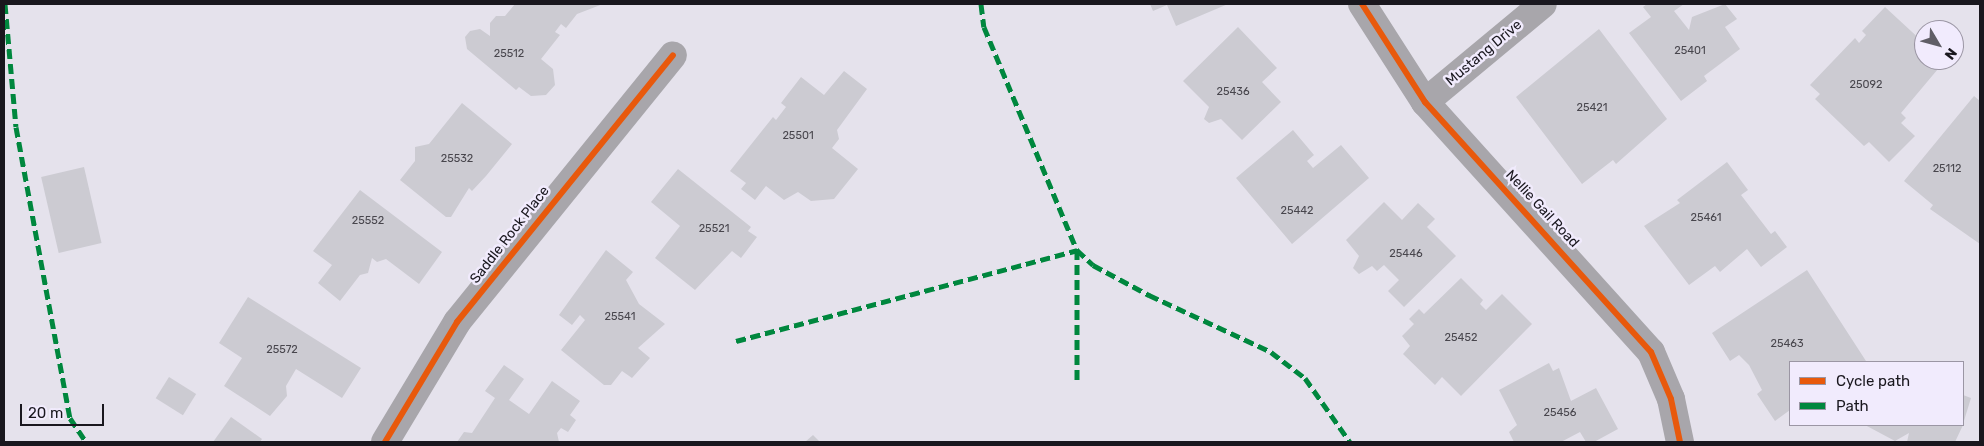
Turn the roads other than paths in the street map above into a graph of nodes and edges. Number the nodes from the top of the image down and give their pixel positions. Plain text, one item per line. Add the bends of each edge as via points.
1 (1362, 4) edge
2 (1543, 4) edge
3 (673, 55) dead end
4 (1425, 102) junction
5 (384, 442) edge
6 (1680, 442) edge

1 - 4 street, Nellie Gail Road
2 - 4 street, Mustang Drive
3 - 5 street, Saddle Rock Place via 457,322
4 - 6 street, Nellie Gail Road via 1651,352 1671,399

